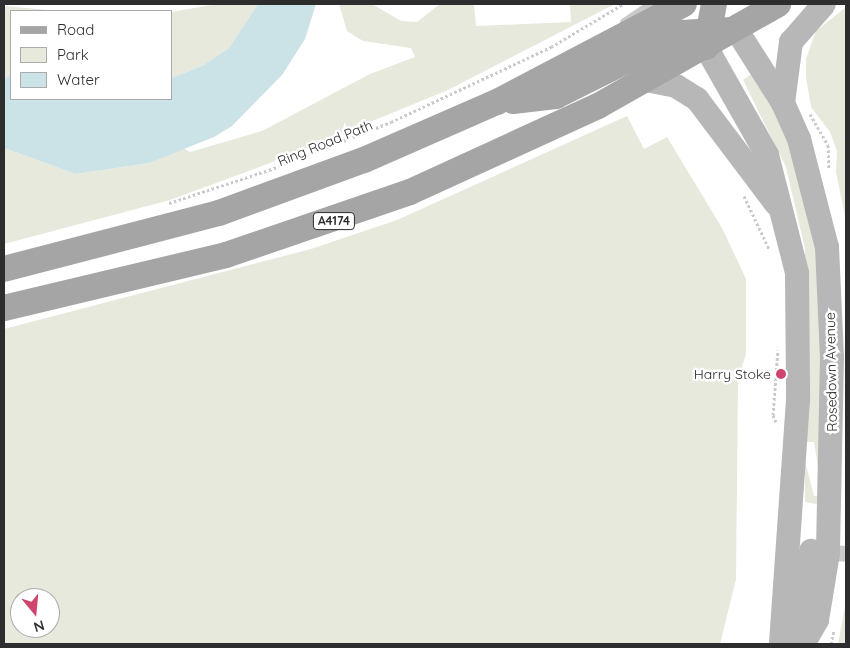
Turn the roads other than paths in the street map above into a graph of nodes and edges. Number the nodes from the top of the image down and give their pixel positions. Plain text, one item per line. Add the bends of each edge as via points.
1 (651, 4) edge
2 (684, 4) edge
3 (714, 4) edge
4 (778, 4) edge
5 (824, 4) edge
6 (736, 30) junction
7 (706, 39) junction
8 (560, 60) junction
9 (646, 80) junction
10 (497, 102) junction
11 (783, 104) junction
12 (780, 209) junction
13 (4, 269) edge
14 (4, 308) edge
15 (819, 552) edge
16 (782, 644) edge
17 (793, 644) edge
18 (804, 644) edge

1 - 8 lane
2 - 8 main road, A4174
3 - 7 main road
4 - 6 main road, A4174
5 - 11 street via 791,42
6 - 7 main road, A4174
6 - 11 street, Rosedown Avenue
7 - 9 main road, A4174
7 - 10 main road, A4174 via 682,33 556,96
7 - 12 street, Rosedown Avenue via 760,139
8 - 10 main road, A4174
9 - 12 street, Rosedown Avenue via 676,86 697,99
9 - 14 main road, A4174 via 495,156 318,226 163,272
10 - 13 main road, A4174 via 356,163 219,213
11 - 15 street, Rosedown Avenue via 807,161 827,247 832,358
12 - 15 street, Rosedown Avenue via 794,255 800,305
15 - 16 street, Rosedown Avenue via 780,618
15 - 17 street
15 - 18 street, Rosedown Avenue via 816,620

